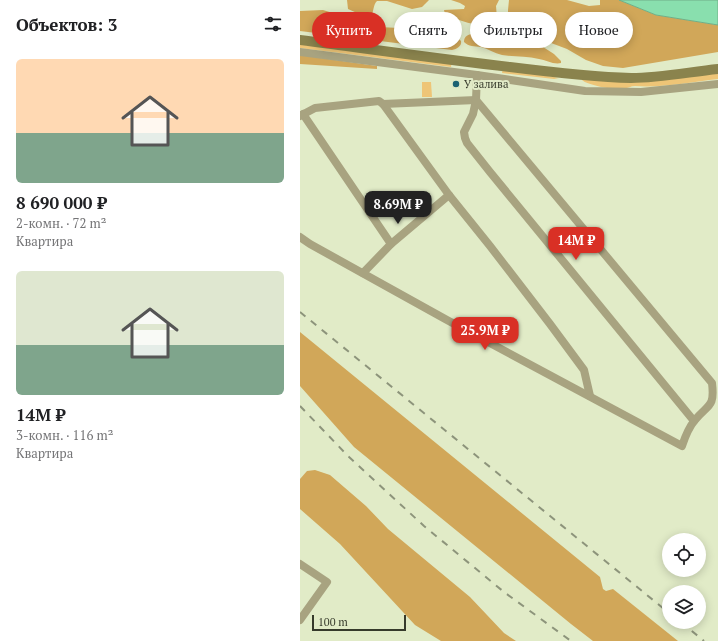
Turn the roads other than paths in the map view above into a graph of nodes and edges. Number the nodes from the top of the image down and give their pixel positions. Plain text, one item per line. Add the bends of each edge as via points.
1 (300, 40) edge
2 (300, 52) edge
3 (718, 69) edge
4 (572, 74) junction
5 (477, 75) junction
6 (718, 84) edge
7 (571, 88) junction
8 (476, 100) junction
9 (383, 104) junction
10 (301, 115) edge
11 (450, 195) junction
12 (300, 237) edge
13 (391, 244) junction
14 (363, 273) junction
15 (590, 396) junction
16 (694, 421) junction
17 (300, 564) edge
18 (300, 620) edge

1 - 4 main road
2 - 5 street
3 - 4 main road via 632,78
4 - 7 street
5 - 7 street
5 - 8 street
6 - 7 street via 641,92 585,91
8 - 9 street
8 - 16 street via 474,114 464,132 467,143
8 - 16 street via 712,383 710,406
9 - 10 street via 379,101 315,108
9 - 11 street
10 - 13 street
11 - 13 street
11 - 15 street via 584,370
12 - 14 street
13 - 14 street
14 - 15 street
15 - 16 street via 682,446
17 - 18 street via 327,582

